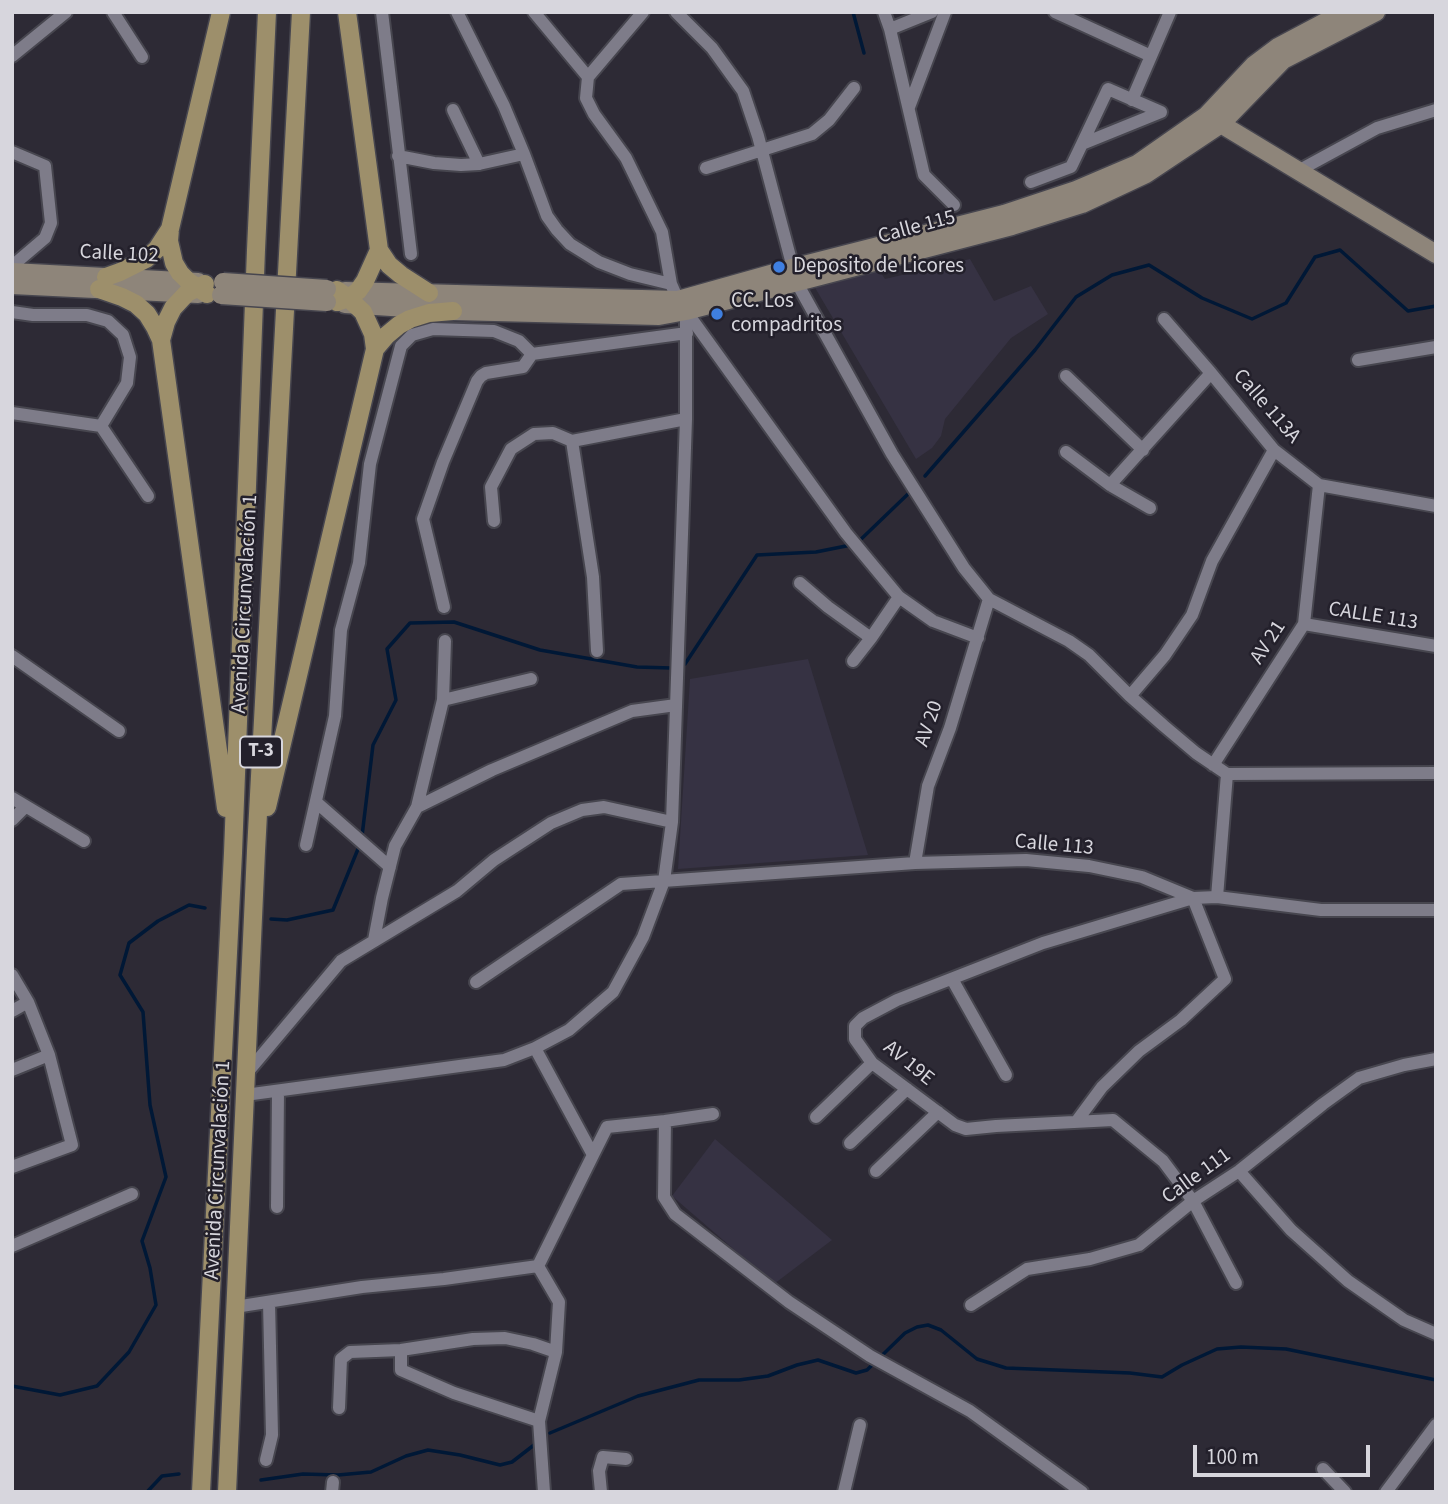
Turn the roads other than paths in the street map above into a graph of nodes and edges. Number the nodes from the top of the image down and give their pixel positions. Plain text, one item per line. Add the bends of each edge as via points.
1 (66, 12) edge
2 (113, 12) edge
3 (221, 12) edge
4 (267, 12) edge
5 (301, 12) edge
6 (347, 12) edge
7 (382, 12) edge
8 (457, 12) edge
9 (534, 12) edge
10 (643, 12) edge
11 (676, 12) edge
12 (884, 12) edge
13 (932, 12) edge
14 (945, 12) edge
15 (1055, 12) edge
16 (1170, 12) edge
17 (1344, 12) edge
18 (1376, 12) edge
19 (890, 29) junction
20 (12, 56) edge
21 (1152, 56) junction
22 (142, 57) dead end
23 (588, 77) junction
24 (854, 88) dead end
25 (1132, 100) junction
26 (908, 108) junction
27 (453, 110) dead end
28 (1436, 110) edge
29 (1214, 120) junction
30 (1082, 144) junction
31 (762, 151) junction
32 (12, 152) edge
33 (524, 154) junction
34 (398, 156) junction
35 (479, 163) junction
36 (706, 168) dead end
37 (1298, 171) junction
38 (1031, 182) dead end
39 (954, 205) dead end
40 (170, 229) junction
41 (379, 250) junction
42 (411, 254) dead end
43 (1436, 254) edge
44 (12, 271) edge
45 (794, 275) junction
46 (103, 283) junction
47 (12, 285) edge
48 (204, 288) junction
49 (429, 293) junction
50 (341, 297) junction
51 (678, 298) junction
52 (12, 312) edge
53 (453, 312) junction
54 (1164, 319) dead end
55 (687, 333) junction
56 (161, 341) junction
57 (1436, 347) edge
58 (375, 349) junction
59 (532, 354) junction
60 (1357, 360) dead end
61 (1211, 373) junction
62 (1066, 376) dead end
63 (12, 413) edge
64 (687, 419) junction
65 (100, 426) junction
66 (572, 441) junction
67 (1143, 450) junction
68 (1274, 450) junction
69 (1066, 452) dead end
70 (1110, 485) junction
71 (1319, 485) junction
72 (148, 496) dead end
73 (1436, 506) edge
74 (1150, 508) dead end
75 (494, 520) dead end
76 (800, 583) dead end
77 (899, 597) junction
78 (989, 598) junction
79 (444, 607) dead end
80 (1304, 624) junction
81 (872, 638) junction
82 (978, 638) junction
83 (445, 641) dead end
84 (1436, 646) edge
85 (597, 651) dead end
86 (12, 656) edge
87 (853, 661) dead end
88 (531, 679) dead end
89 (1130, 696) junction
90 (443, 700) junction
91 (676, 705) junction
92 (119, 731) dead end
93 (1213, 765) junction
94 (1436, 773) edge
95 (1227, 774) junction
96 (12, 798) edge
97 (316, 802) junction
98 (25, 807) junction
99 (416, 807) junction
100 (12, 820) edge
101 (672, 822) junction
102 (84, 841) dead end
103 (306, 845) dead end
104 (256, 851) junction
105 (233, 853) junction
106 (915, 863) junction
107 (390, 867) junction
108 (664, 881) junction
109 (1217, 897) junction
110 (1192, 898) junction
111 (1436, 910) edge
112 (374, 940) junction
113 (12, 975) edge
114 (952, 979) junction
115 (477, 982) dead end
116 (28, 1003) junction
117 (12, 1012) edge
118 (535, 1048) junction
119 (49, 1055) junction
120 (1436, 1059) edge
121 (872, 1063) junction
122 (12, 1070) edge
123 (246, 1075) junction
124 (1006, 1075) dead end
125 (907, 1089) junction
126 (278, 1091) junction
127 (245, 1095) junction
128 (938, 1112) junction
129 (713, 1114) dead end
130 (816, 1117) dead end
131 (665, 1121) junction
132 (1076, 1122) junction
133 (850, 1143) dead end
134 (593, 1155) junction
135 (12, 1167) edge
136 (876, 1171) dead end
137 (1239, 1171) junction
138 (132, 1194) dead end
139 (1193, 1201) junction
140 (276, 1207) dead end
141 (12, 1246) edge
142 (538, 1266) junction
143 (1236, 1283) dead end
144 (269, 1302) junction
145 (971, 1305) dead end
146 (235, 1307) junction
147 (1436, 1334) edge
148 (401, 1350) junction
149 (556, 1353) junction
150 (340, 1408) dead end
151 (539, 1421) junction
152 (1436, 1425) edge
153 (860, 1426) dead end
154 (626, 1459) dead end
155 (266, 1460) dead end
156 (1323, 1469) dead end
157 (201, 1492) edge
158 (227, 1492) edge
159 (544, 1492) edge
160 (601, 1492) edge
161 (844, 1492) edge
162 (1082, 1492) edge
163 (1345, 1492) edge
164 (1386, 1492) edge

1 - 20 street
2 - 22 street
3 - 40 main road
4 - 105 main road, Avenida Circunvalación 1 / T-3
5 - 104 main road, Avenida Circunvalación 1 / T-3
6 - 41 main road
7 - 34 street
8 - 33 street
9 - 23 street
10 - 23 street
11 - 31 street via 712,48 743,91
12 - 19 street
13 - 19 street
14 - 26 street
15 - 21 street
16 - 21 street
17 - 29 main road, Calle 115 via 1254,65
18 - 29 main road, Calle 115 via 1283,60
19 - 26 street
21 - 25 street
23 - 51 street via 586,98 626,158 662,232
24 - 31 street via 813,134
25 - 30 street via 1108,89
25 - 30 street via 1161,112
26 - 39 street via 924,175
27 - 35 street
28 - 37 street via 1377,128
29 - 37 main road
29 - 45 main road, Calle 115 via 1146,174 1082,204 1012,226
30 - 38 street via 1071,167
31 - 36 street
31 - 45 street
32 - 44 street via 45,166 51,223 46,238
33 - 35 street
33 - 51 street via 547,216 570,244
34 - 35 street via 434,163
34 - 42 street
37 - 43 main road
40 - 46 main road via 146,259
40 - 48 main road via 174,263 180,273
41 - 49 main road via 389,265
41 - 50 main road via 371,272
44 - 46 main road, Calle 102
45 - 51 main road, Calle 115
45 - 78 street via 892,454 964,568
46 - 47 main road, Calle 102
46 - 48 main road, Calle 102
46 - 56 main road via 147,314
48 - 50 main road, Calle 102, bridge
48 - 56 main road via 173,309
49 - 50 main road, Calle 115
49 - 51 main road, Calle 115
50 - 53 main road, Calle 115
50 - 58 main road via 363,312
51 - 53 main road, Calle 115 via 659,316
51 - 55 street
51 - 77 street via 846,533
52 - 65 street via 87,315 108,321 123,335 130,357 127,383
53 - 58 main road via 410,319
54 - 61 street
55 - 59 street
55 - 64 street
56 - 105 main road
57 - 60 street
58 - 104 main road
59 - 79 street via 523,367 486,373 477,381 423,519
59 - 97 street via 519,341 494,331 433,329 412,335 401,346 370,464 359,563 341,629 335,716
61 - 67 street, Calle 113A
61 - 68 street, Calle 113A
62 - 67 street
63 - 65 street
64 - 66 street
64 - 91 street
65 - 72 street
66 - 75 street via 553,433 534,434 512,449 491,487
66 - 85 street via 593,577
67 - 70 street, Calle 113A
68 - 71 street, Calle 113A
68 - 89 street via 1212,561 1192,615
69 - 70 street
70 - 74 street
71 - 73 street, Calle 113A
71 - 80 street, AV 21
76 - 81 street
77 - 81 street
77 - 82 street via 933,621
78 - 82 street, AV 20
78 - 89 street via 1069,641
80 - 84 street, CALLE 113
80 - 93 street, AV 21
81 - 87 street
82 - 106 street, AV 20 via 928,786
83 - 90 street
86 - 92 street
88 - 90 street
89 - 93 street
90 - 99 street
91 - 99 street via 632,711
91 - 101 street
93 - 95 street
94 - 95 street
95 - 109 street
96 - 98 street
97 - 103 street
97 - 107 street
98 - 100 street
98 - 102 street
99 - 107 street via 395,846
101 - 108 street
101 - 112 street via 604,807 582,810 551,823 457,891
104 - 123 main road, Avenida Circunvalación 1 / T-3
105 - 157 main road, Avenida Circunvalación 1 / T-3
106 - 108 street, Calle 113
106 - 110 street, Calle 113 via 1026,860 1088,866 1143,877
107 - 112 street
108 - 115 street, Calle 113 via 621,884
108 - 118 street via 643,937 613,992 569,1030
109 - 110 street, Calle 113
109 - 111 street, Calle 113 via 1321,910
110 - 114 street, AV 19E via 1043,943
110 - 132 street via 1225,979 1139,1051 1102,1087
112 - 123 street via 341,961
113 - 116 street
114 - 121 street, AV 19E via 897,1000 855,1026 855,1039
114 - 124 street
116 - 117 street
116 - 119 street
118 - 126 street via 504,1060
118 - 134 street
119 - 122 street
119 - 135 street via 72,1145
120 - 137 street, Calle 111 via 1359,1079
121 - 125 street, AV 19E
121 - 130 street
123 - 127 main road, Avenida Circunvalación 1 / T-3
125 - 128 street, AV 19E
125 - 133 street
126 - 127 street
126 - 140 street
127 - 146 main road, Avenida Circunvalación 1 / T-3
128 - 132 street, AV 19E via 966,1129
128 - 136 street
129 - 131 street
131 - 134 street via 607,1127
131 - 162 street via 664,1197 675,1214 789,1303 870,1356 970,1411
132 - 139 street, AV 19E via 1113,1120 1163,1161
134 - 142 street
137 - 139 street, Calle 111
137 - 147 street via 1291,1230 1348,1281 1404,1320
138 - 141 street
139 - 143 street, AV 19E
139 - 145 street, Calle 111 via 1139,1245 1027,1269
142 - 144 street
142 - 149 street via 559,1302
144 - 146 street
144 - 155 street via 272,1435
146 - 158 main road, Avenida Circunvalación 1 / T-3
148 - 149 street via 505,1338
148 - 150 street via 350,1352 341,1359
148 - 151 street via 401,1370
149 - 151 street
151 - 159 street
152 - 164 street
153 - 161 street
154 - 160 street via 603,1457
156 - 163 street

